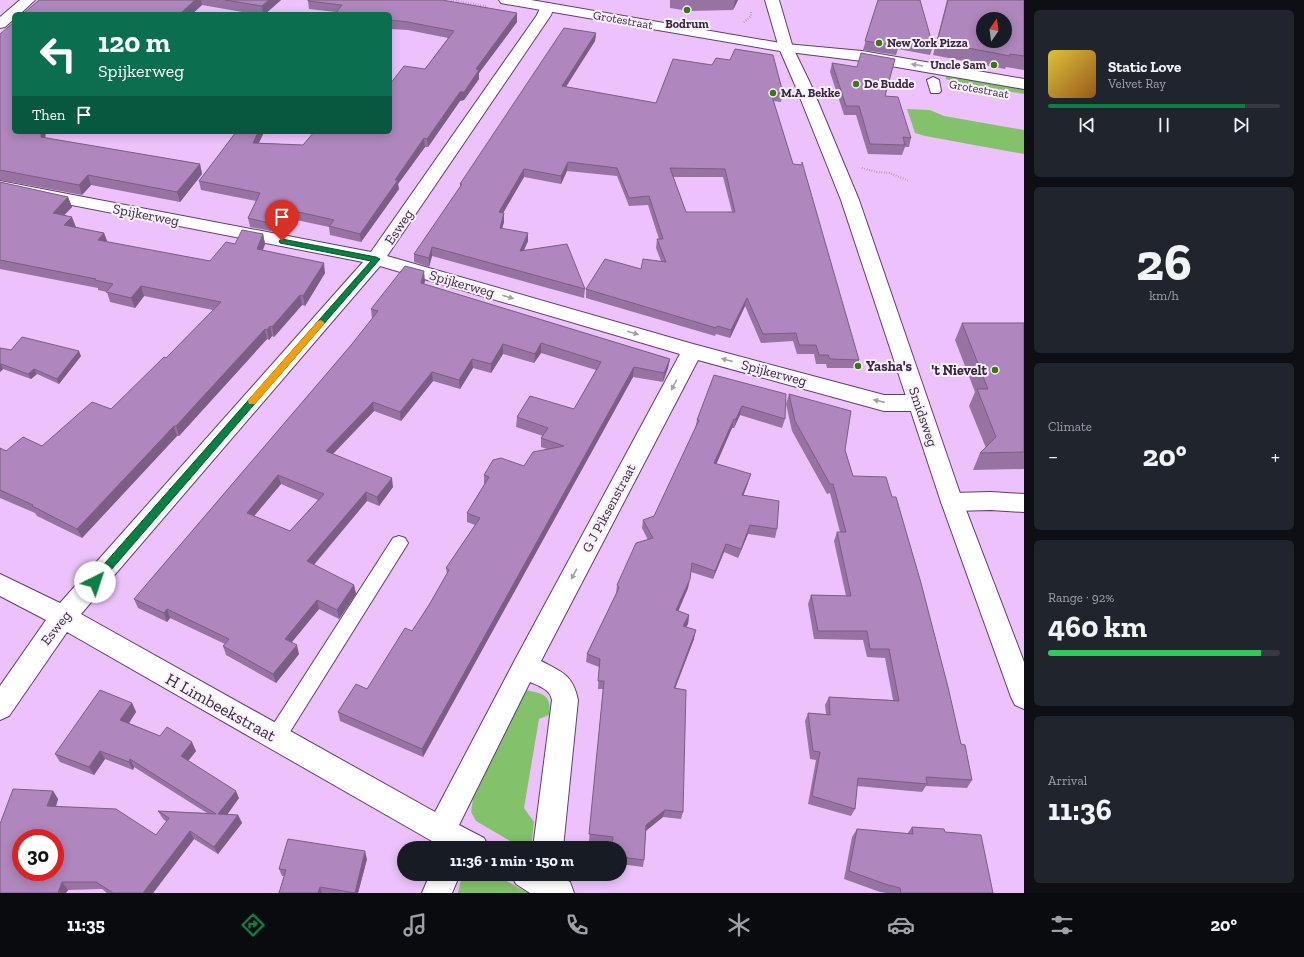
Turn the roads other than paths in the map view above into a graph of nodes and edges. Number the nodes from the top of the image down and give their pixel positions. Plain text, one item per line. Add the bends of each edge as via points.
1 (28, 0) edge
2 (506, 0) edge
3 (772, 0) edge
4 (547, 7) junction
5 (14, 12) edge
6 (12, 14) edge
7 (0, 24) edge
8 (786, 48) junction
9 (934, 80) junction
10 (1024, 84) edge
11 (1024, 97) edge
12 (0, 186) edge
13 (376, 259) junction
14 (692, 351) junction
15 (918, 403) junction
16 (952, 502) junction
17 (1024, 503) edge
18 (399, 543) dead end
19 (0, 584) edge
20 (63, 617) junction
21 (526, 666) junction
22 (1024, 698) edge
23 (0, 708) edge
24 (276, 738) junction
25 (456, 841) edge
26 (458, 841) edge
27 (549, 841) edge
28 (442, 881) edge
29 (437, 893) edge

1 - 5 street
2 - 4 street, Grotestraat
3 - 8 street, Smidsweg
4 - 8 street, Grotestraat
4 - 13 street, Esweg
6 - 7 street
8 - 9 street, Grotestraat via 811,52 844,64
8 - 15 street, Smidsweg via 834,160 870,255
9 - 10 street, Grotestraat
9 - 11 street, Grotestraat
12 - 13 street, Spijkerweg
13 -> 14 street, Spijkerweg
13 - 20 street, Esweg
15 -> 14 street, Spijkerweg via 884,403
14 -> 21 street, G J Piksenstraat
15 - 16 street, Smidsweg
16 - 17 street
16 - 22 street, Smidsweg
18 - 24 lane
19 - 20 street, H Limbeekstraat
20 - 23 street, Esweg
20 - 24 street, H Limbeekstraat
21 - 26 street, G J Piksenstraat
21 - 27 street via 556,682 563,690
24 - 25 street, H Limbeekstraat
28 - 29 street

